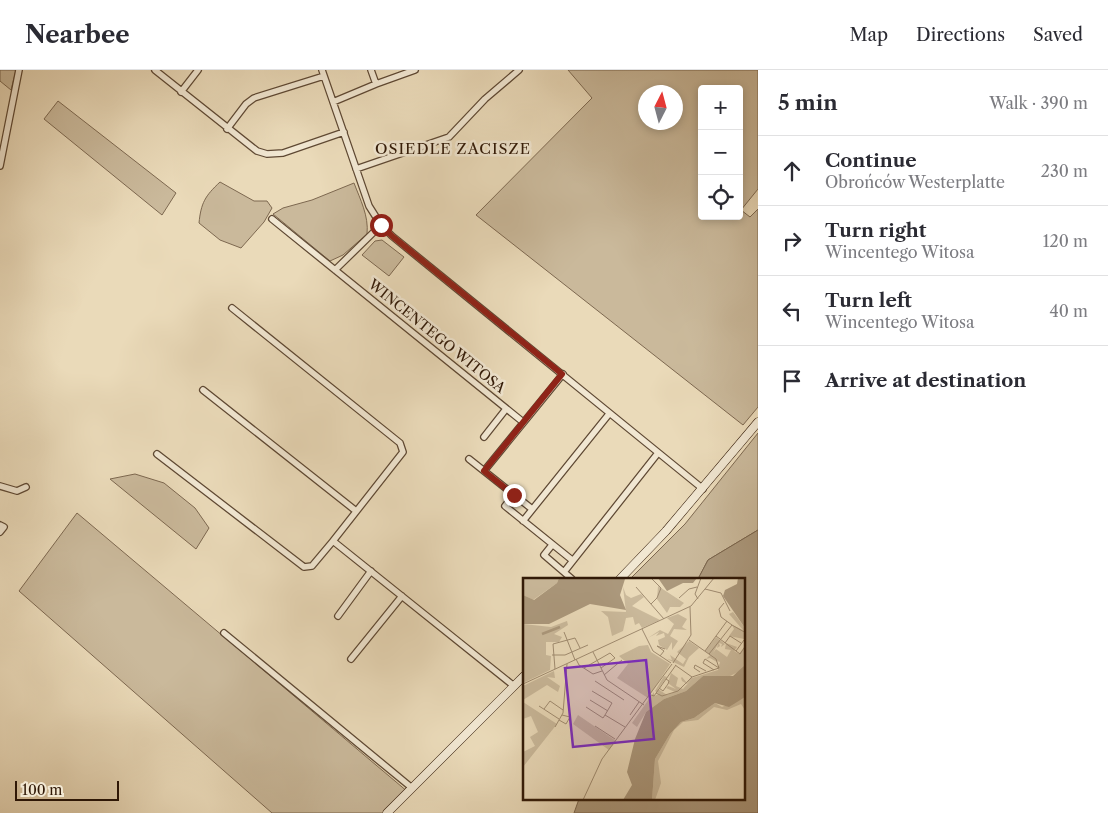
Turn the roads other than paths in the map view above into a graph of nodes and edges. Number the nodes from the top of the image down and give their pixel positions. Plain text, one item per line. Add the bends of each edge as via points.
1 (18, 70) edge
2 (155, 70) edge
3 (198, 70) edge
4 (371, 70) edge
5 (393, 70) edge
6 (415, 70) edge
7 (519, 70) edge
8 (323, 73) edge
9 (395, 77) junction
10 (376, 84) junction
11 (181, 92) junction
12 (333, 102) junction
13 (228, 129) junction
14 (344, 132) junction
15 (0, 166) edge
16 (356, 169) junction
17 (272, 219) dead end
18 (381, 225) junction
19 (335, 270) junction
20 (232, 308) dead end
21 (562, 374) junction
22 (203, 390) dead end
23 (506, 409) junction
24 (609, 414) junction
25 (523, 422) junction
26 (758, 422) edge
27 (484, 436) dead end
28 (658, 452) junction
29 (157, 454) dead end
30 (469, 459) dead end
31 (484, 471) junction
32 (0, 486) edge
33 (26, 487) dead end
34 (703, 489) junction
35 (514, 495) junction
36 (532, 509) junction
37 (356, 511) junction
38 (523, 521) junction
39 (0, 525) edge
40 (0, 532) edge
41 (333, 540) junction
42 (552, 545) junction
43 (572, 560) junction
44 (371, 572) junction
45 (564, 572) junction
46 (571, 578) edge
47 (621, 578) edge
48 (402, 596) junction
49 (338, 616) dead end
50 (224, 633) dead end
51 (351, 659) dead end
52 (523, 677) edge
53 (514, 686) junction
54 (412, 788) junction
55 (388, 813) edge

1 - 15 street
2 - 11 street
3 - 11 street
4 - 10 street
5 - 9 street
6 - 9 street
7 - 16 street via 484,98 449,137
8 - 12 street
8 - 13 street via 254,98
9 - 10 street
10 - 12 street
11 - 13 street
12 - 14 street
13 - 14 street via 257,151 275,154
14 - 16 street
16 - 18 street
17 - 19 street, WINCENTEGO WITOSA
18 - 19 street
18 - 21 street
19 - 23 street, WINCENTEGO WITOSA
20 - 37 street via 400,443 403,452
21 - 24 street
21 - 25 street
22 - 37 street
23 - 25 street, WINCENTEGO WITOSA
23 - 27 street
24 - 28 street
24 - 36 street
25 - 31 street
26 - 34 main road
28 - 34 street
28 - 43 street
29 - 41 street via 304,567 312,566
30 - 31 street
31 - 35 street
32 - 33 street via 17,491
34 - 47 main road
35 - 36 street
35 - 38 street via 505,506
36 - 38 street
37 - 41 street
38 - 42 street
39 - 40 street via 4,526
41 - 44 street
42 - 43 street
42 - 45 street via 544,555
43 - 45 street
44 - 48 street
44 - 49 street
45 - 46 street
48 - 51 street
48 - 53 street
50 - 54 street
52 - 53 main road
53 - 54 main road
54 - 55 main road

